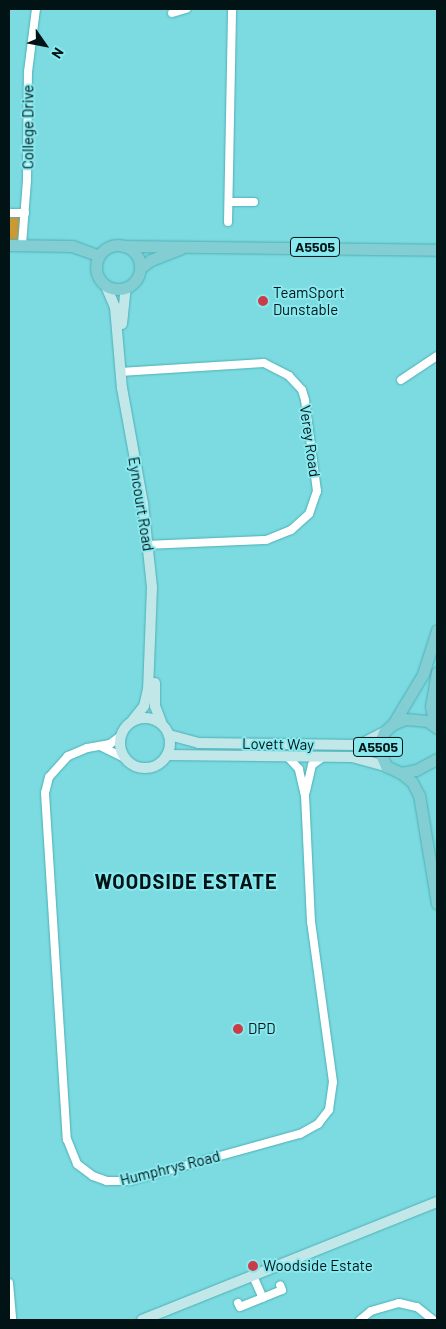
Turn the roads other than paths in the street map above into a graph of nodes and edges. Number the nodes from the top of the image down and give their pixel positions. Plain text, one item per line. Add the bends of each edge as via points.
1 (36, 9) edge
2 (186, 9) edge
3 (232, 9) edge
4 (172, 14) dead end
5 (229, 202) junction
6 (254, 202) dead end
7 (9, 213) edge
8 (25, 213) junction
9 (228, 222) dead end
10 (9, 245) edge
11 (22, 245) junction
12 (193, 245) junction
13 (123, 246) junction
14 (437, 250) edge
15 (99, 256) junction
16 (140, 268) junction
17 (106, 286) junction
18 (126, 288) junction
19 (437, 356) edge
20 (123, 372) junction
21 (401, 380) dead end
22 (152, 545) junction
23 (437, 630) edge
24 (437, 673) edge
25 (133, 720) junction
26 (160, 722) junction
27 (436, 726) edge
28 (388, 728) junction
29 (122, 735) junction
30 (168, 735) junction
31 (98, 746) junction
32 (167, 755) junction
33 (287, 756) junction
34 (322, 756) junction
35 (125, 758) junction
36 (437, 759) edge
37 (386, 766) junction
38 (401, 773) junction
39 (305, 796) junction
40 (437, 904) edge
41 (437, 1202) edge
42 (253, 1276) junction
43 (9, 1283) edge
44 (280, 1285) dead end
45 (263, 1298) junction
46 (238, 1303) dead end
47 (12, 1320) edge
48 (142, 1320) edge
49 (360, 1320) edge
50 (433, 1320) edge

1 - 8 street, College Drive via 28,72
2 - 4 street
3 - 5 street
5 - 6 street
5 - 9 street
7 - 8 street
8 - 11 street, College Drive
10 - 11 main road
11 - 15 main road via 72,246
12 - 13 main road, A5505
12 - 14 main road, A5505
12 - 16 main road, A5505 via 151,260
13 - 15 main road, A5505 via 109,247
13 - 16 main road via 136,254
15 - 17 main road via 97,276
16 - 18 main road, A5505 via 138,276
17 - 18 main road
17 - 20 street, Eyncourt Road via 115,307
18 - 20 street, Eyncourt Road via 122,312
19 - 21 street
20 - 22 street, Eyncourt Road
20 - 22 street, Verey Road via 264,363 293,380 302,390 305,400 317,491 309,514 291,530 266,540
22 - 25 street, Eyncourt Road via 148,689 144,706
22 - 26 street, Eyncourt Road via 158,639 154,706
23 - 28 main road, A5505 via 423,674
24 - 27 main road, A5505 via 431,706
25 - 26 street via 146,716
25 - 29 street
26 - 30 street
27 - 28 main road, A5505 via 416,719
28 - 30 street, Lovett Way via 359,745 198,743
28 - 37 main road, A5505 via 378,747
29 - 31 street, Humphrys Road via 110,744
29 - 35 street
30 - 32 street
31 - 35 street
31 - 39 street, Humphrys Road via 68,756 49,777 45,793 67,1139 77,1164 107,1182 130,1181 300,1134 318,1124 329,1110 334,1082 311,922
32 - 33 street, Lovett Way
32 - 35 street via 160,765 145,770 133,767
33 - 34 street, Lovett Way
33 - 39 street, Humphrys Road via 299,769
34 - 37 street, Lovett Way via 352,757
34 - 39 street, Humphrys Road via 312,765
36 - 38 main road, A5505 via 416,770
37 - 38 main road, A5505
38 - 40 main road, A5505 via 420,795
41 - 42 street
42 - 45 street
42 - 48 street
43 - 47 street
44 - 45 street via 282,1290
45 - 46 street via 240,1307
49 - 50 street via 372,1311 399,1303 417,1307

